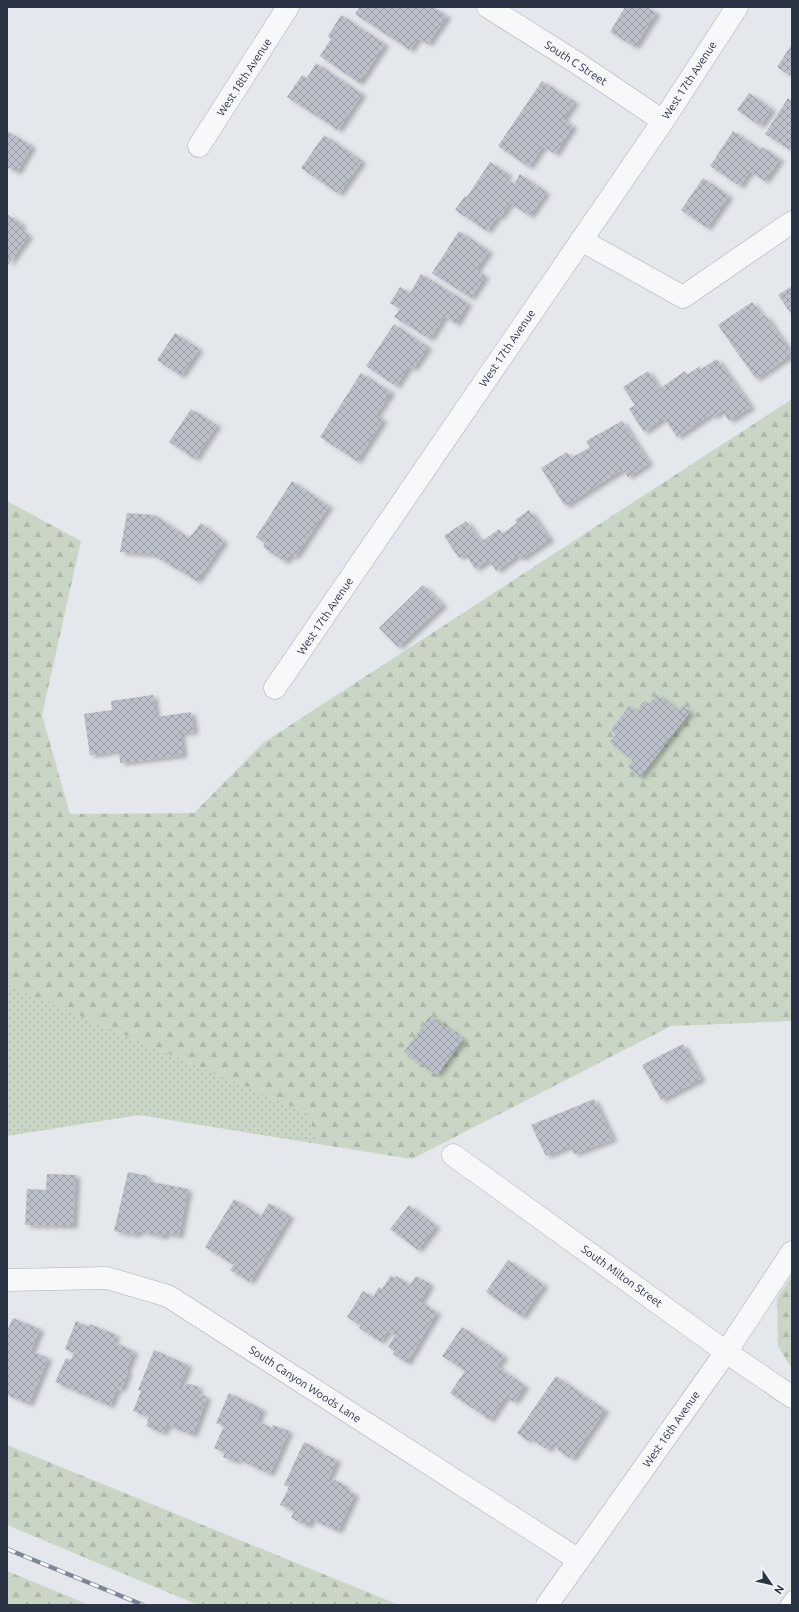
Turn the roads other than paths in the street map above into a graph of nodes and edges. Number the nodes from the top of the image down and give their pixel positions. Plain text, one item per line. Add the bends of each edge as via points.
1 (288, 7) edge
2 (488, 7) edge
3 (737, 7) edge
4 (663, 121) junction
5 (199, 146) dead end
6 (792, 222) edge
7 (581, 240) junction
8 (275, 688) dead end
9 (453, 1155) dead end
10 (792, 1252) edge
11 (7, 1280) edge
12 (726, 1352) junction
13 (792, 1397) edge
14 (579, 1560) junction
15 (792, 1597) edge
16 (547, 1605) edge
17 (786, 1605) edge

1 - 5 street, West 18th Avenue
2 - 4 street, South C Street
3 - 4 street, West 17th Avenue
4 - 7 street, West 17th Avenue
6 - 7 street via 683,297
7 - 8 street, West 17th Avenue
9 - 12 street, South Milton Street
10 - 12 street, West 16th Avenue
11 - 14 street, South Canyon Woods Lane via 108,1278 168,1296
12 - 13 street, South Milton Street
12 - 14 street, West 16th Avenue
14 - 16 street, West 16th Avenue
15 - 17 lane

